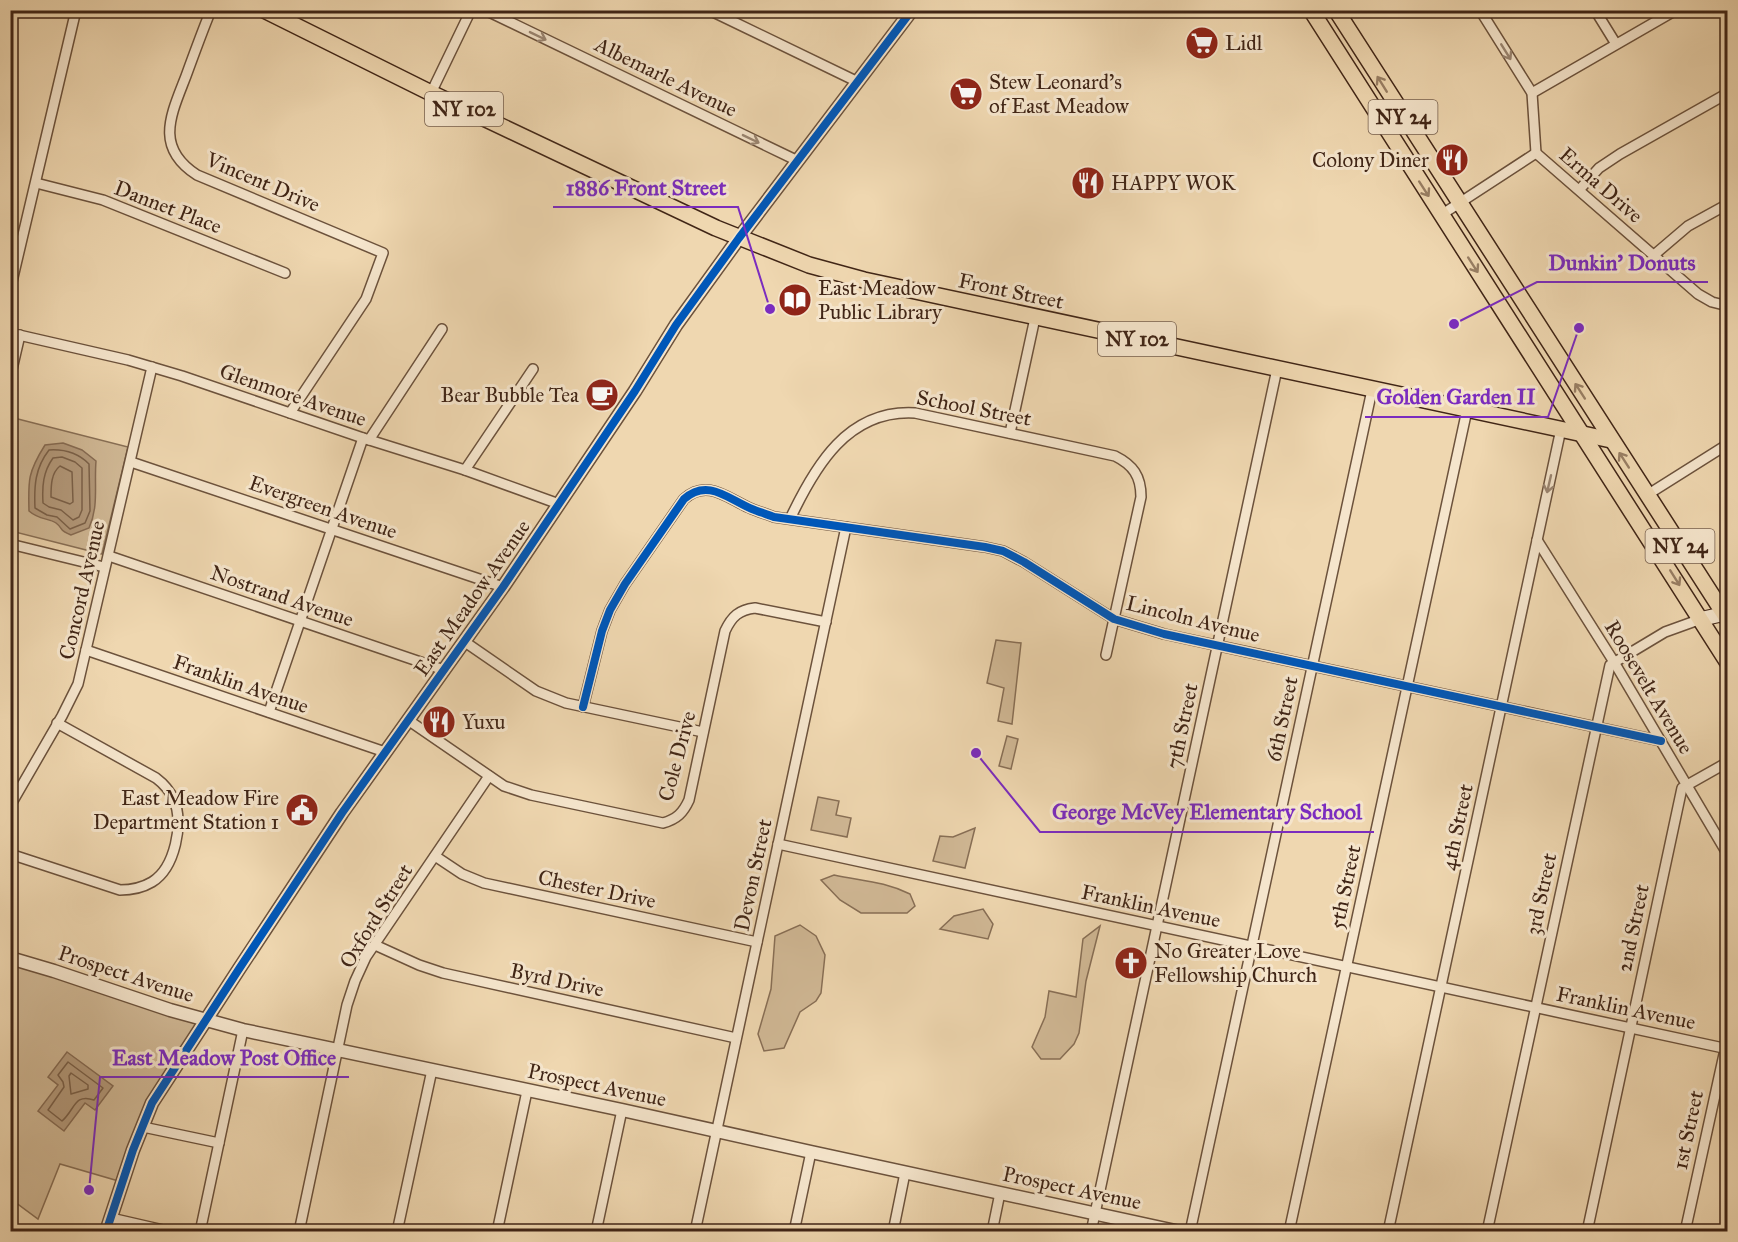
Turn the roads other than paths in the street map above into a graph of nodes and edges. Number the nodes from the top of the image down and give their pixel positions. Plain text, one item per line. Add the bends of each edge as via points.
1 (76, 10) edge
2 (211, 10) edge
3 (264, 10) edge
4 (471, 10) edge
5 (485, 10) edge
6 (709, 10) edge
7 (912, 10) edge
8 (1311, 10) edge
9 (1336, 10) edge
10 (1480, 10) edge
11 (1595, 10) edge
12 (1676, 10) edge
13 (1616, 44) junction
14 (858, 82) junction
15 (431, 93) junction
16 (1532, 93) junction
17 (1728, 93) edge
18 (1536, 153) junction
19 (798, 161) junction
20 (36, 183) junction
21 (1580, 189) junction
22 (1459, 204) junction
23 (1728, 204) edge
24 (1441, 215) junction
25 (739, 238) junction
26 (1654, 255) junction
27 (285, 273) dead end
28 (10, 290) edge
29 (1728, 306) edge
30 (1035, 318) junction
31 (442, 329) dead end
32 (15, 334) edge
33 (152, 367) junction
34 (533, 369) dead end
35 (1277, 369) junction
36 (10, 378) edge
37 (1372, 390) junction
38 (1467, 410) junction
39 (290, 413) junction
40 (1561, 429) junction
41 (1010, 433) junction
42 (1582, 434) junction
43 (366, 439) junction
44 (1611, 440) junction
45 (1728, 444) edge
46 (130, 462) junction
47 (465, 470) junction
48 (1647, 495) junction
49 (559, 504) junction
50 (790, 519) junction
51 (846, 527) junction
52 (332, 529) junction
53 (1537, 540) junction
54 (10, 544) edge
55 (109, 556) junction
56 (104, 567) junction
57 (503, 587) junction
58 (1726, 616) edge
59 (1114, 619) junction
60 (1701, 619) junction
61 (301, 621) junction
62 (826, 622) junction
63 (465, 642) junction
64 (1217, 645) junction
65 (86, 650) junction
66 (1106, 655) dead end
67 (1614, 662) junction
68 (1728, 663) edge
69 (1312, 666) junction
70 (444, 670) junction
71 (1407, 686) junction
72 (583, 707) junction
73 (1501, 707) junction
74 (269, 712) junction
75 (408, 720) junction
76 (57, 723) junction
77 (1596, 727) junction
78 (703, 732) junction
79 (1661, 741) junction
80 (385, 752) junction
81 (1728, 762) edge
82 (489, 776) junction
83 (1687, 785) junction
84 (10, 806) edge
85 (778, 844) junction
86 (10, 855) edge
87 (1728, 855) edge
88 (435, 856) junction
89 (1157, 926) junction
90 (757, 942) junction
91 (375, 945) junction
92 (1252, 946) junction
93 (10, 958) edge
94 (1347, 966) junction
95 (1441, 986) junction
96 (1535, 1007) junction
97 (205, 1021) junction
98 (1630, 1028) junction
99 (243, 1030) junction
100 (1728, 1036) edge
101 (736, 1038) junction
102 (1726, 1049) edge
103 (338, 1050) junction
104 (432, 1070) junction
105 (527, 1091) junction
106 (622, 1110) junction
107 (143, 1127) junction
108 (716, 1131) junction
109 (219, 1143) junction
110 (811, 1152) junction
111 (905, 1173) junction
112 (1000, 1193) junction
113 (1095, 1213) junction
114 (111, 1218) junction
115 (106, 1232) edge
116 (172, 1232) edge
117 (200, 1232) edge
118 (298, 1232) edge
119 (398, 1232) edge
120 (497, 1232) edge
121 (596, 1232) edge
122 (695, 1232) edge
123 (794, 1232) edge
124 (893, 1232) edge
125 (992, 1232) edge
126 (1091, 1232) edge
127 (1180, 1232) edge
128 (1190, 1232) edge
129 (1289, 1232) edge
130 (1388, 1232) edge
131 (1487, 1232) edge
132 (1587, 1232) edge
133 (1685, 1232) edge

1 - 20 street
2 - 39 street, Vincent Drive via 171,116 169,137 176,156 197,175 384,253 366,299
3 - 15 main road, Front Street / NY 102
4 - 15 street
5 -> 19 street, Albemarle Avenue
6 - 14 street
7 - 14 street, East Meadow Avenue
8 -> 24 main road, NY 24
22 -> 9 main road, NY 24
10 -> 16 street
11 - 13 street
12 - 13 street
13 - 16 street
14 - 19 street, East Meadow Avenue
15 - 25 main road, Front Street / NY 102
16 - 18 street
17 - 21 street via 1620,154 1599,168
18 - 21 street, Erma Drive
18 - 22 street
19 - 25 street, East Meadow Avenue
20 - 27 street, Dannet Place via 103,200
20 - 28 street
21 - 26 street, Erma Drive
22 - 24 street
44 -> 22 main road, NY 24
23 - 26 street via 1688,226
24 -> 42 main road, NY 24
25 - 30 main road, Front Street / NY 102 via 809,265 864,280
25 - 49 street, East Meadow Avenue via 676,325
26 - 29 street, Erma Drive via 1698,294
30 - 35 main road, Front Street / NY 102
30 - 41 street
31 - 43 street
32 - 33 street, Glenmore Avenue
32 - 36 street
33 - 39 street, Glenmore Avenue
33 - 46 street, Concord Avenue
34 - 47 street
35 - 37 main road, Front Street / NY 102
35 - 64 street, 7th Street
37 - 38 main road, Front Street / NY 102
37 - 69 street, 6th Street
38 - 40 main road, Front Street / NY 102
38 - 71 street, 5th Street
39 - 43 street, Glenmore Avenue
40 - 42 main road, Front Street / NY 102
40 -> 53 street, 4th Street
41 - 50 street, School Street via 915,413 869,421 833,446
41 - 59 street, School Street via 1097,452 1126,462 1137,473 1141,497
42 - 44 main road, Front Street
42 -> 60 main road, NY 24
43 - 47 street, Glenmore Avenue
43 - 52 street
48 -> 44 main road, NY 24
45 - 48 street
46 - 52 street, Evergreen Avenue
46 - 55 street, Concord Avenue
47 - 49 street, Glenmore Avenue
48 - 58 main road, NY 24
49 - 57 street, East Meadow Avenue
50 - 51 street, Lincoln Avenue
50 - 72 street, Lincoln Avenue via 753,510 716,491 703,489 684,499 610,610
51 - 59 street, Lincoln Avenue via 1003,551
51 - 62 street, Devon Street
52 - 57 street, Evergreen Avenue
52 - 61 street
53 - 67 street, Roosevelt Avenue
53 - 73 street, 4th Street
54 - 56 street
55 - 56 street, Concord Avenue
55 - 61 street, Nostrand Avenue
56 - 65 street, Concord Avenue
57 - 63 street, East Meadow Avenue
58 - 60 main road
59 - 64 street, Lincoln Avenue
59 - 66 street
60 - 67 street via 1665,632
60 - 68 main road, NY 24
61 - 70 street, Nostrand Avenue
61 - 74 street
62 - 78 street, Cole Drive via 755,608 735,615 725,631
62 - 85 street, Devon Street
63 - 70 street, East Meadow Avenue
63 - 72 street via 536,690
64 - 69 street, Lincoln Avenue
64 - 89 street, 7th Street
65 - 74 street, Franklin Avenue
65 - 76 street, Concord Avenue via 78,684
67 - 77 street, 3rd Street via 1610,665
67 - 79 street, Roosevelt Avenue
69 - 71 street, Lincoln Avenue
69 - 92 street, 6th Street
70 - 75 street, East Meadow Avenue
71 - 73 street, Lincoln Avenue
71 - 94 street, 5th Street
72 - 78 street
73 - 77 street, Lincoln Avenue
73 - 95 street, 4th Street
74 - 80 street, Franklin Avenue
75 - 80 street, East Meadow Avenue
75 - 82 street, Cole Drive
76 - 84 street, Concord Avenue
76 - 86 street via 156,778 169,791 178,818 169,863 153,882 138,889 120,890
77 - 79 street, Lincoln Avenue
77 - 96 street, 3rd Street
78 - 82 street, Cole Drive via 686,807 675,820 663,823 531,795
79 - 83 street, Roosevelt Avenue
80 - 97 street, East Meadow Avenue
81 - 83 street
82 - 88 street, Oxford Street
83 - 87 street, Roosevelt Avenue
83 - 98 street, 2nd Street via 1682,788
85 - 89 street, Franklin Avenue
85 - 90 street, Devon Street
88 - 90 street, Chester Drive via 484,883
88 - 91 street, Oxford Street
89 - 92 street, Franklin Avenue
89 - 113 street, 7th Street
90 - 101 street, Devon Street
91 - 101 street, Byrd Drive via 442,973
91 - 103 street, Oxford Street via 355,981
92 - 94 street, Franklin Avenue
92 - 128 street, 6th Street
93 - 97 street, Prospect Avenue
94 - 95 street, Franklin Avenue
94 - 129 street, 5th Street
95 - 96 street, Franklin Avenue
95 - 130 street, 4th Street
96 - 98 street, Franklin Avenue
96 - 131 street, 3rd Street
97 - 99 street, Prospect Avenue
97 - 107 street, East Meadow Avenue via 152,1103
98 - 102 street, Franklin Avenue
98 - 132 street, 2nd Street
99 - 103 street, Prospect Avenue
99 - 109 street
100 - 102 street, 1st Street
101 - 108 street, Devon Street
102 - 133 street, 1st Street
103 - 104 street, Prospect Avenue
103 - 118 street, Oxford Street
104 - 105 street, Prospect Avenue
104 - 119 street
105 - 106 street, Prospect Avenue
105 - 120 street
106 - 108 street, Prospect Avenue
106 - 121 street
107 - 109 street
107 - 114 street, East Meadow Avenue
108 - 110 street, Prospect Avenue
108 - 122 street, Devon Street
109 - 117 street
110 - 111 street, Prospect Avenue
110 - 123 street
111 - 112 street, Prospect Avenue
111 - 124 street
112 - 113 street, Prospect Avenue
112 - 125 street
113 - 126 street, 7th Street
113 - 127 street, Prospect Avenue
114 - 115 street, East Meadow Avenue
114 - 116 street

